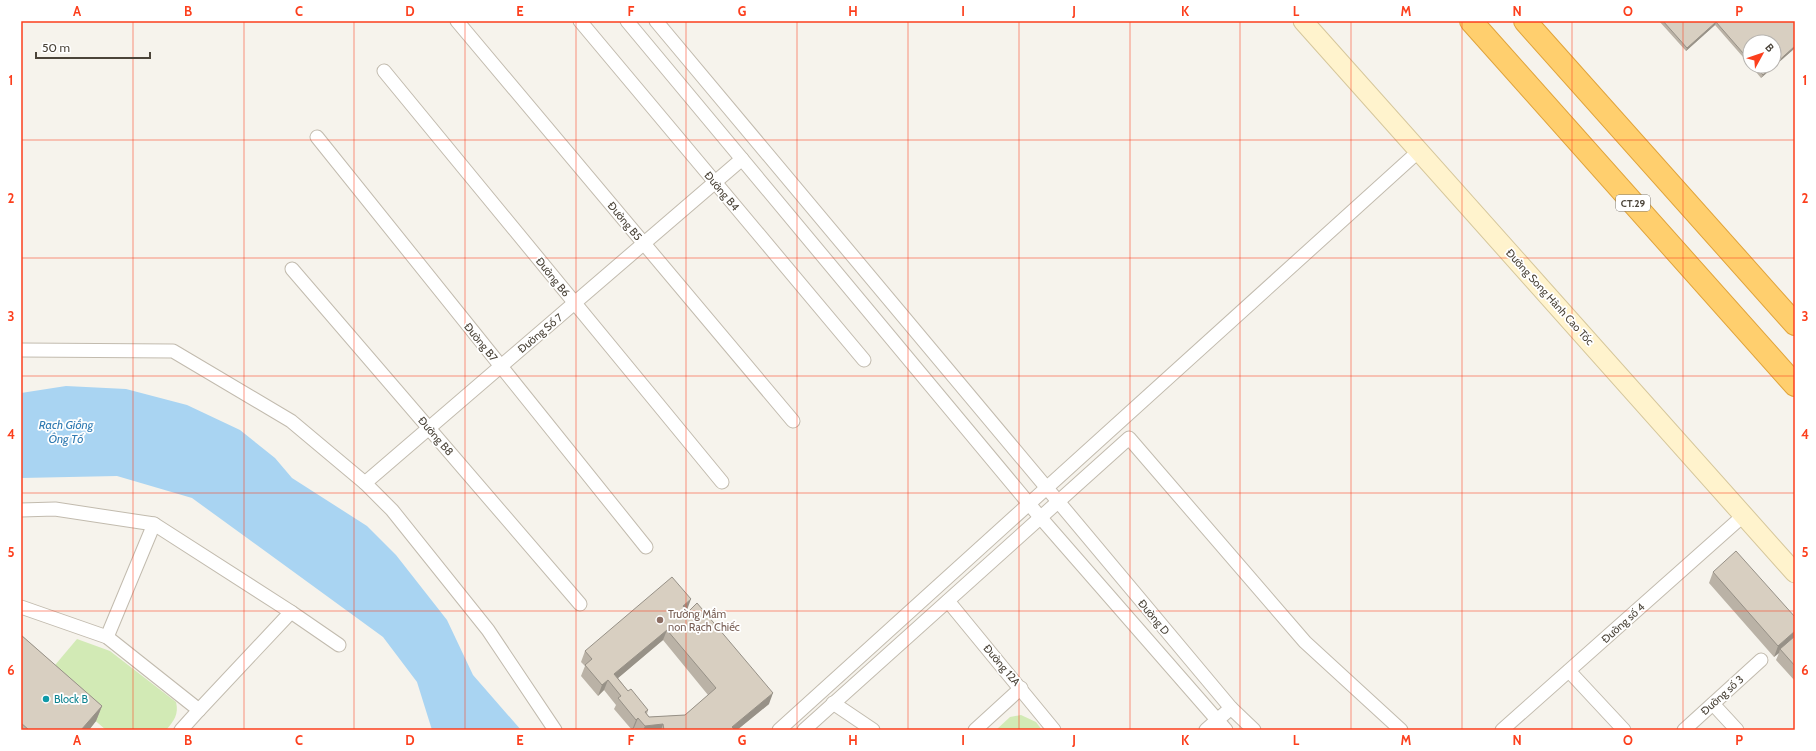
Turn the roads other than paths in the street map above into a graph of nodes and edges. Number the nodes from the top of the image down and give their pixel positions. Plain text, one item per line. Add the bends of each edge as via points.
1 (457, 21) edge
2 (580, 21) edge
3 (627, 21) edge
4 (656, 21) edge
5 (1303, 21) edge
6 (1471, 21) edge
7 (1525, 21) edge
8 (384, 71) dead end
9 (317, 137) dead end
10 (1420, 150) junction
11 (742, 159) junction
12 (715, 183) junction
13 (644, 244) junction
14 (292, 269) dead end
15 (574, 303) junction
16 (1795, 323) edge
17 (21, 350) edge
18 (864, 360) dead end
19 (501, 366) junction
20 (1795, 385) edge
21 (793, 421) dead end
22 (429, 428) junction
23 (722, 482) dead end
24 (365, 483) junction
25 (1047, 489) junction
26 (1057, 501) junction
27 (1030, 505) junction
28 (21, 510) edge
29 (1744, 515) junction
30 (1040, 517) junction
31 (154, 524) junction
32 (646, 547) dead end
33 (1795, 573) edge
34 (948, 601) junction
35 (580, 604) dead end
36 (21, 607) edge
37 (291, 612) junction
38 (107, 637) junction
39 (339, 645) dead end
40 (1761, 660) dead end
41 (1569, 671) junction
42 (1021, 688) junction
43 (833, 703) junction
44 (1713, 704) junction
45 (1231, 708) junction
46 (199, 710) junction
47 (1216, 720) junction
48 (181, 730) edge
49 (555, 730) edge
50 (779, 730) edge
51 (804, 730) edge
52 (873, 730) edge
53 (975, 730) edge
54 (1054, 730) edge
55 (1206, 730) edge
56 (1226, 730) edge
57 (1254, 730) edge
58 (1401, 730) edge
59 (1502, 730) edge
60 (1624, 730) edge
61 (1684, 730) edge
62 (1737, 730) edge

1 - 13 street, Đường B5
2 - 12 street, Đường B4
3 - 11 street, Đường D
4 - 25 street, Đường D
5 - 10 main road, Đường Song Hành Cao Tốc
6 - 20 highway, CT.29
7 - 16 highway
8 - 15 street, Đường B6
9 - 19 street, Đường B7
10 - 25 street
10 - 29 main road, Đường Song Hành Cao Tốc
11 - 12 street, Đường Số 7
11 - 27 street, Đường D
12 - 13 street, Đường Số 7
12 - 18 street, Đường B4
13 - 15 street, Đường Số 7
13 - 21 street, Đường B5
14 - 22 street, Đường B8
15 - 19 street, Đường Số 7
15 - 23 street, Đường B6
17 - 24 street via 173,350 291,421
19 - 22 street, Đường Số 7
19 - 32 street, Đường B7
22 - 24 street, Đường Số 7
22 - 35 street, Đường B8
24 - 49 street via 392,510 488,630
25 - 26 street, Đường D
25 - 27 street
26 - 30 street
26 - 45 street, Đường D
26 - 58 street via 1129,438 1305,642
27 - 30 street, Đường D
27 - 50 street
28 - 31 street via 56,509
29 - 33 main road, Đường Song Hành Cao Tốc
29 - 41 street, Đường số 4
30 - 34 street
30 - 47 street, Đường D
31 - 37 street
31 - 38 street
34 - 42 street, Đường 12A
34 - 43 street
36 - 38 street
37 - 39 street
37 - 46 street
38 - 46 street
40 - 44 street, Đường số 3
41 - 59 street, Đường số 4
41 - 60 street
42 - 53 street
42 - 54 street, Đường 12A
43 - 51 street
43 - 52 street
44 - 61 street, Đường số 3
44 - 62 street
45 - 47 street
45 - 57 street, Đường D
46 - 48 street
47 - 55 street
47 - 56 street, Đường D

